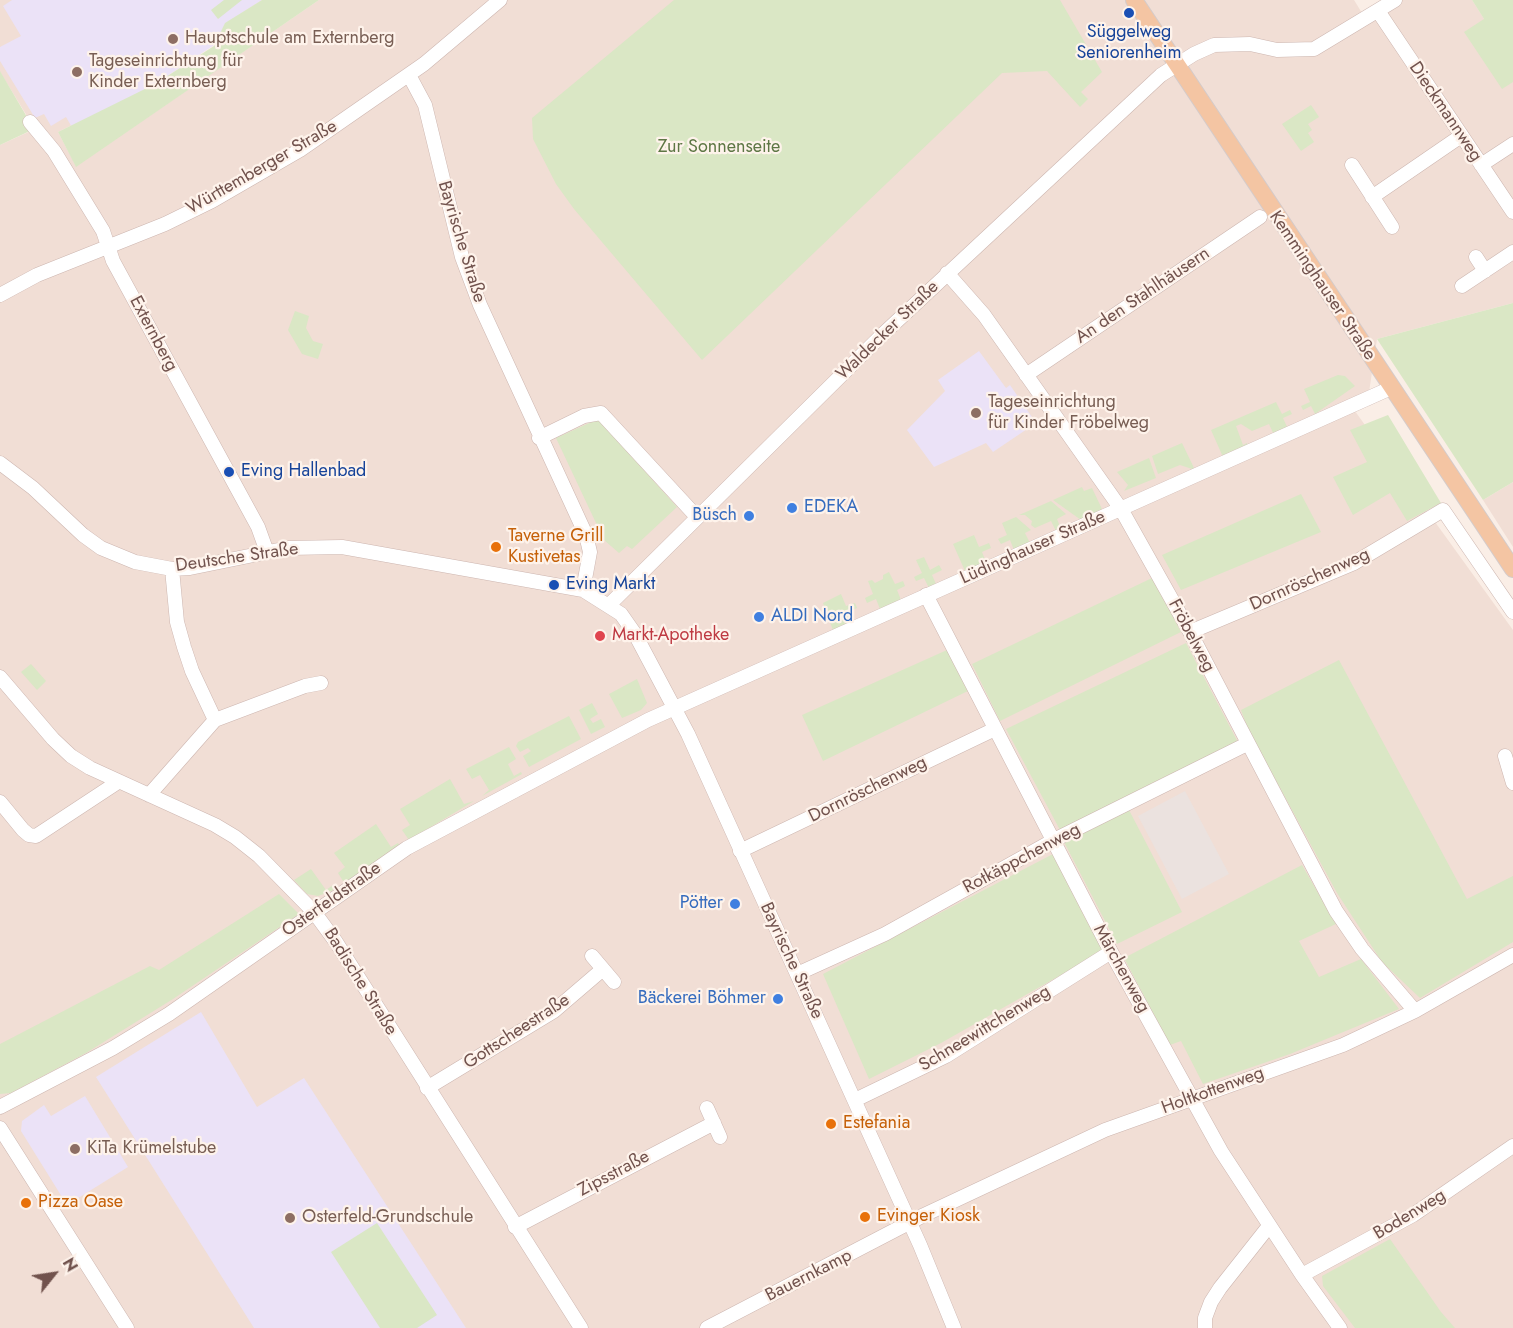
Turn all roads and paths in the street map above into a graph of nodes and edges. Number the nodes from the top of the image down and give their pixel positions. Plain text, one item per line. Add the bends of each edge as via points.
1 (500, 0) edge
2 (1134, 0) edge
3 (1395, 0) edge
4 (1378, 11) junction
5 (1176, 65) junction
6 (409, 75) junction
7 (30, 122) dead end
8 (1461, 136) junction
9 (1513, 144) edge
10 (1352, 165) dead end
11 (1481, 165) junction
12 (1372, 196) junction
13 (1513, 212) edge
14 (1260, 217) dead end
15 (1392, 226) dead end
16 (108, 248) junction
17 (1513, 252) edge
18 (1476, 257) dead end
19 (1485, 271) junction
20 (947, 273) junction
21 (1462, 286) dead end
22 (0, 295) edge
23 (1026, 375) junction
24 (1391, 388) junction
25 (539, 438) junction
26 (0, 463) edge
27 (1121, 509) junction
28 (697, 517) junction
29 (267, 552) junction
30 (172, 569) junction
31 (1513, 569) edge
32 (583, 590) junction
33 (926, 595) junction
34 (609, 605) junction
35 (1513, 612) edge
36 (1190, 632) junction
37 (0, 677) edge
38 (321, 683) dead end
39 (674, 709) junction
40 (215, 720) junction
41 (995, 729) junction
42 (1247, 744) junction
43 (1505, 756) dead end
44 (118, 782) junction
45 (1513, 783) edge
46 (149, 795) junction
47 (0, 802) edge
48 (1054, 840) junction
49 (740, 851) junction
50 (314, 912) junction
51 (1111, 952) junction
52 (592, 956) dead end
53 (1513, 956) edge
54 (603, 969) junction
55 (797, 974) junction
56 (614, 982) dead end
57 (1415, 1011) junction
58 (427, 1088) junction
59 (1193, 1098) junction
60 (855, 1100) junction
61 (0, 1107) edge
62 (707, 1108) dead end
63 (714, 1123) junction
64 (0, 1128) edge
65 (720, 1137) dead end
66 (1513, 1146) edge
67 (910, 1224) junction
68 (1269, 1226) junction
69 (515, 1227) junction
70 (1302, 1275) junction
71 (127, 1328) edge
72 (581, 1328) edge
73 (707, 1328) edge
74 (954, 1328) edge
75 (1205, 1328) edge
76 (1340, 1328) edge

1 - 6 street, Württemberger Straße
2 - 5 main road, Kemminghauser Straße
3 - 4 street, Waldecker Straße
4 - 5 street, Waldecker Straße via 1314,50 1214,45
4 - 8 street, Dieckmannweg
5 - 20 street, Waldecker Straße
5 - 24 main road, Kemminghauser Straße
6 - 16 street, Württemberger Straße via 300,150 212,201
6 - 25 street, Bayrische Straße via 425,105 465,267
7 - 16 street, Externberg via 54,151 103,231
8 - 11 street, Dieckmannweg
8 - 12 street
9 - 11 street
10 - 12 street
11 - 13 street, Dieckmannweg
12 - 15 street
14 - 23 street, An den Stahlhäusern
16 - 22 street, Württemberger Straße via 38,275
16 - 29 street, Externberg via 258,526
17 - 19 street
18 - 19 street
19 - 21 street
20 - 23 street, Fröbelweg via 984,315
20 - 28 street, Waldecker Straße
23 - 27 street, Fröbelweg
24 - 27 street, Lüdinghauser Straße
24 - 31 main road, Kemminghauser Straße
25 - 28 street via 584,416 601,413
25 - 32 street, Bayrische Straße via 588,543
26 - 30 street, Deutsche Straße via 101,548 135,562
27 - 33 street, Lüdinghauser Straße
27 - 36 street, Fröbelweg
28 - 34 street, Waldecker Straße
29 - 30 street, Deutsche Straße
29 - 32 street, Deutsche Straße via 342,547
30 - 40 street via 177,622 192,671
32 - 34 street, Deutsche Straße
33 - 39 street, Lüdinghauser Straße
33 - 41 street, Märchenweg
34 - 39 street, Bayrische Straße via 635,634
35 - 36 street, Dornröschenweg via 1443,510 1354,563
36 - 42 street, Fröbelweg
37 - 44 street, Badische Straße via 71,756
38 - 40 street
39 - 49 street, Bayrische Straße
39 - 50 street, Osterfeldstraße via 450,823
40 - 46 street
41 - 48 street, Märchenweg
41 - 49 street, Dornröschenweg
42 - 48 street, Rotkäppchenweg
42 - 57 street, Fröbelweg via 1336,911 1362,949
43 - 45 street
44 - 46 street, Badische Straße
44 - 47 street via 36,836 23,830
46 - 50 street, Badische Straße via 238,839
48 - 51 street, Märchenweg
48 - 55 street, Rotkäppchenweg via 885,934
49 - 55 street, Bayrische Straße
50 - 58 street, Badische Straße
50 - 61 street, Osterfeldstraße via 135,1035
51 - 59 street, Märchenweg
51 - 60 street, Schneewittchenweg via 945,1056
52 - 54 street
53 - 57 street, Holtkottenweg
54 - 56 street
54 - 58 street, Gottscheestraße via 554,1011
55 - 60 street, Bayrische Straße
57 - 59 street, Holtkottenweg via 1343,1045
58 - 69 street, Badische Straße
59 - 67 street, Holtkottenweg via 1105,1130
59 - 68 street, Märchenweg
60 - 67 street, Bayrische Straße
62 - 63 street
63 - 65 street
63 - 69 street, Zipsstraße
64 - 71 street
66 - 70 street, Bodenweg via 1413,1215
67 - 73 street, Bauernkamp
67 - 74 street, Bayrische Straße
68 - 70 street, Märchenweg
68 - 75 street via 1211,1302
69 - 72 street, Badische Straße
70 - 76 street, Märchenweg

